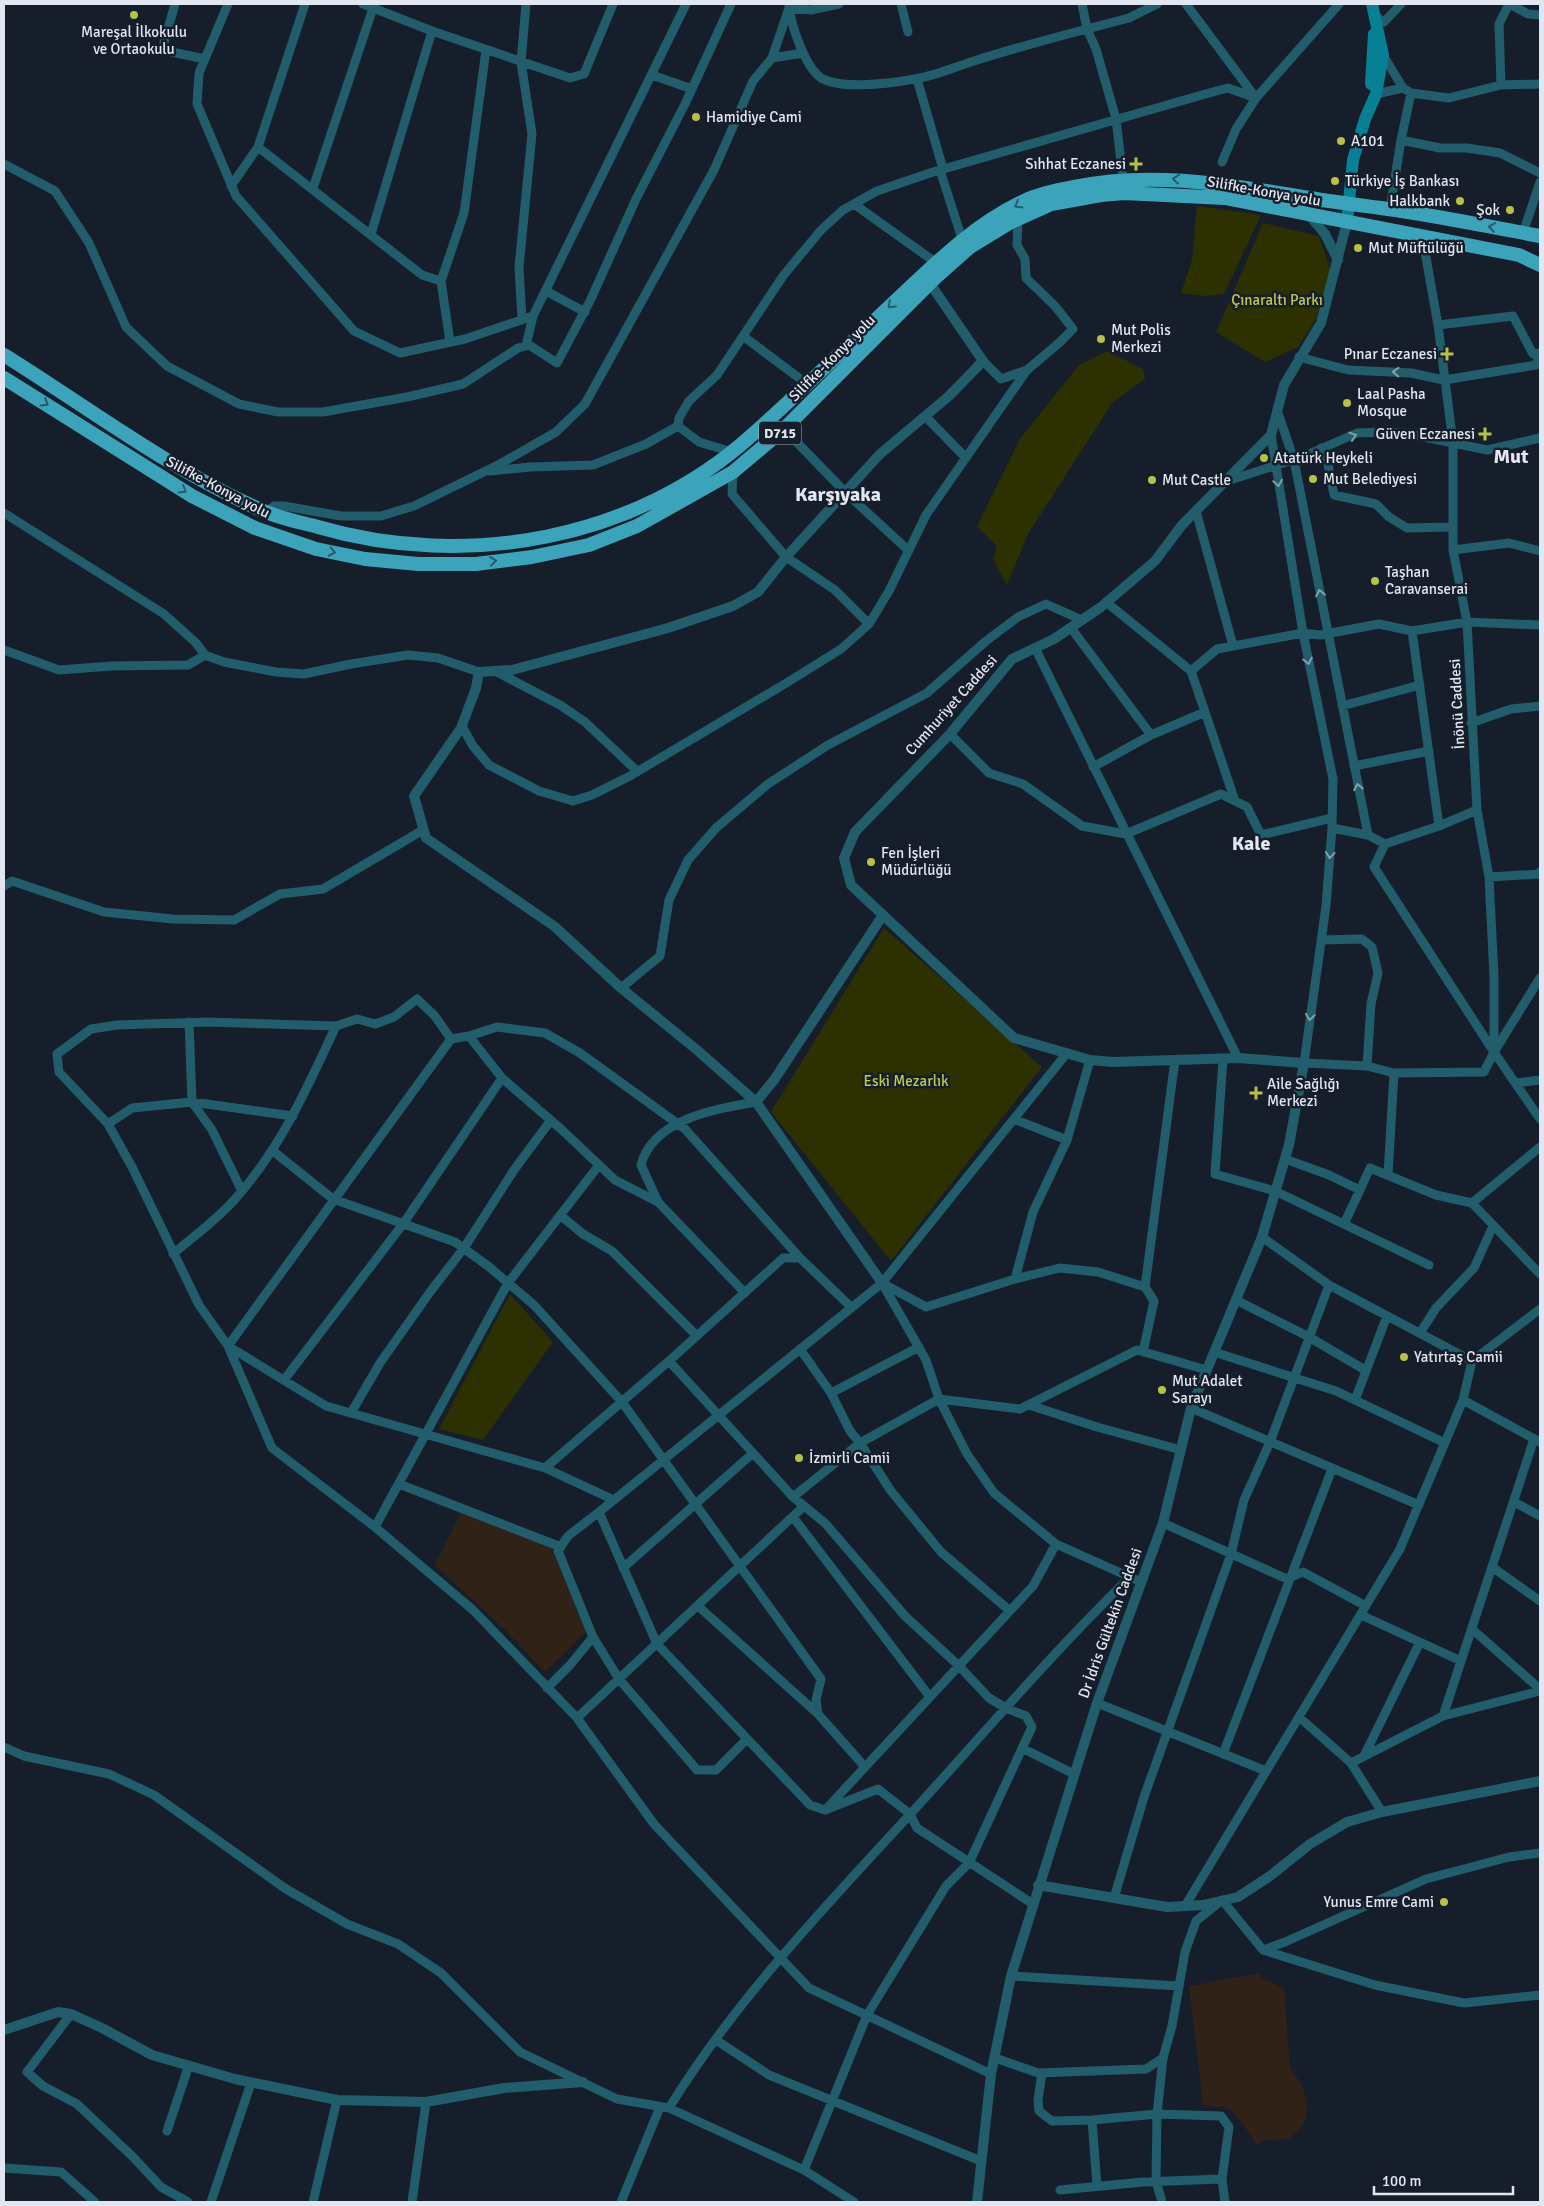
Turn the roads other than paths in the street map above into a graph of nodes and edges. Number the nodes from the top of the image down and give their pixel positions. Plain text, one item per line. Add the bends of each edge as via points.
1 (175, 4) edge
2 (228, 4) edge
3 (305, 4) edge
4 (364, 4) edge
5 (526, 4) edge
6 (613, 4) edge
7 (686, 4) edge
8 (731, 4) edge
9 (840, 4) edge
10 (901, 4) edge
11 (1082, 4) edge
12 (1157, 4) edge
13 (1186, 4) edge
14 (1339, 4) edge
15 (1510, 4) edge
16 (789, 6) edge
17 (1397, 6) edge
18 (373, 8) junction
19 (1374, 10) edge
20 (1540, 15) edge
21 (1087, 29) junction
22 (432, 31) junction
23 (908, 32) dead end
24 (486, 50) junction
25 (802, 53) junction
26 (1383, 55) junction
27 (772, 58) junction
28 (205, 59) junction
29 (521, 62) junction
30 (652, 74) junction
31 (917, 79) junction
32 (1540, 84) edge
33 (1501, 85) junction
34 (692, 88) junction
35 (1407, 90) junction
36 (1376, 94) junction
37 (1256, 98) junction
38 (1116, 119) junction
39 (1365, 119) junction
40 (1401, 140) junction
41 (258, 147) junction
42 (1222, 162) dead end
43 (4, 164) edge
44 (942, 170) junction
45 (1540, 173) edge
46 (1123, 179) junction
47 (1540, 182) edge
48 (231, 186) junction
49 (313, 188) junction
50 (854, 204) junction
51 (1348, 204) junction
52 (1390, 209) junction
53 (1310, 216) junction
54 (1018, 219) junction
55 (1347, 222) junction
56 (1523, 233) junction
57 (371, 234) junction
58 (1422, 235) junction
59 (1540, 236) edge
60 (962, 239) junction
61 (1338, 260) junction
62 (935, 262) junction
63 (1540, 265) edge
64 (927, 278) junction
65 (441, 281) junction
66 (546, 292) junction
67 (585, 312) junction
68 (534, 316) junction
69 (522, 320) junction
70 (1438, 325) junction
71 (743, 336) junction
72 (450, 342) junction
73 (526, 346) junction
74 (1540, 353) edge
75 (4, 355) edge
76 (1299, 357) junction
77 (983, 361) junction
78 (1027, 370) junction
79 (4, 378) edge
80 (1444, 380) junction
81 (807, 384) junction
82 (1277, 410) junction
83 (925, 416) junction
84 (678, 426) junction
85 (784, 429) junction
86 (1271, 435) junction
87 (1540, 438) edge
88 (1453, 443) junction
89 (1322, 448) junction
90 (732, 452) junction
91 (966, 458) junction
92 (1294, 460) junction
93 (1276, 466) junction
94 (484, 472) junction
95 (732, 472) junction
96 (1224, 482) junction
97 (846, 493) junction
98 (1196, 511) junction
99 (266, 512) junction
100 (4, 513) edge
101 (1452, 527) junction
102 (908, 550) junction
103 (1453, 550) junction
104 (1540, 551) edge
105 (786, 557) junction
106 (1106, 602) junction
107 (1082, 620) junction
108 (1467, 622) junction
109 (870, 624) junction
110 (1540, 626) edge
111 (1071, 628) junction
112 (1412, 631) junction
113 (1303, 633) junction
114 (1328, 634) junction
115 (1234, 646) junction
116 (1035, 648) junction
117 (4, 650) edge
118 (205, 655) junction
119 (495, 671) junction
120 (1191, 671) junction
121 (479, 672) junction
122 (1420, 685) junction
123 (1342, 706) junction
124 (1540, 706) edge
125 (1205, 712) junction
126 (1471, 723) junction
127 (462, 726) junction
128 (950, 734) junction
129 (1151, 735) junction
130 (1429, 750) junction
131 (1354, 766) junction
132 (1093, 768) junction
133 (637, 771) junction
134 (1234, 801) junction
135 (1477, 810) junction
136 (1332, 818) junction
137 (1439, 826) junction
138 (1332, 828) junction
139 (423, 830) junction
140 (1126, 834) junction
141 (1368, 835) junction
142 (1385, 844) junction
143 (1540, 874) edge
144 (1489, 877) junction
145 (4, 886) edge
146 (883, 915) junction
147 (1321, 940) junction
148 (1540, 978) edge
149 (621, 988) junction
150 (189, 1022) junction
151 (336, 1026) junction
152 (470, 1036) junction
153 (451, 1039) junction
154 (1494, 1052) junction
155 (1067, 1053) junction
156 (1238, 1058) junction
157 (1223, 1059) junction
158 (1090, 1060) junction
159 (1175, 1060) junction
160 (1304, 1063) junction
161 (1367, 1066) junction
162 (1394, 1073) junction
163 (502, 1078) junction
164 (1540, 1080) edge
165 (1516, 1083) junction
166 (192, 1102) junction
167 (756, 1102) junction
168 (293, 1116) junction
169 (1014, 1119) junction
170 (1540, 1119) edge
171 (551, 1120) junction
172 (677, 1123) junction
173 (108, 1124) junction
174 (1067, 1140) junction
175 (1540, 1147) edge
176 (274, 1151) junction
177 (1285, 1159) junction
178 (599, 1165) junction
179 (1388, 1175) junction
180 (1360, 1190) junction
181 (242, 1191) junction
182 (1275, 1191) junction
183 (333, 1199) junction
184 (658, 1202) junction
185 (1472, 1204) junction
186 (560, 1215) junction
187 (403, 1224) junction
188 (1344, 1224) junction
189 (1493, 1226) junction
190 (1262, 1237) junction
191 (464, 1248) junction
192 (173, 1254) junction
193 (800, 1258) junction
194 (1429, 1265) dead end
195 (1540, 1274) edge
196 (1015, 1279) junction
197 (508, 1283) junction
198 (882, 1283) junction
199 (1329, 1285) junction
200 (1145, 1287) junction
201 (744, 1293) junction
202 (1236, 1300) junction
203 (852, 1307) junction
204 (1539, 1314) edge
205 (1387, 1316) junction
206 (1420, 1334) junction
207 (697, 1336) junction
208 (1310, 1337) junction
209 (228, 1346) junction
210 (919, 1348) junction
211 (800, 1349) junction
212 (1143, 1352) junction
213 (1214, 1352) junction
214 (669, 1361) junction
215 (1472, 1361) junction
216 (1207, 1370) junction
217 (1365, 1370) junction
218 (1294, 1378) junction
219 (284, 1380) junction
220 (831, 1393) junction
221 (939, 1399) junction
222 (1354, 1400) junction
223 (1463, 1400) junction
224 (622, 1402) junction
225 (1029, 1405) junction
226 (1191, 1408) junction
227 (351, 1413) junction
228 (720, 1415) junction
229 (427, 1434) junction
230 (1537, 1440) edge
231 (1270, 1442) junction
232 (860, 1443) junction
233 (1445, 1443) junction
234 (1180, 1450) junction
235 (752, 1454) junction
236 (664, 1460) junction
237 (545, 1468) junction
238 (1332, 1469) junction
239 (399, 1484) junction
240 (793, 1497) junction
241 (614, 1500) junction
242 (1514, 1502) junction
243 (1419, 1505) junction
244 (696, 1506) junction
245 (804, 1506) junction
246 (599, 1512) junction
247 (1540, 1516) edge
248 (792, 1517) junction
249 (1163, 1523) junction
250 (375, 1527) junction
251 (1056, 1544) junction
252 (561, 1547) junction
253 (1231, 1554) junction
254 (740, 1567) junction
255 (1492, 1567) junction
256 (624, 1568) junction
257 (1130, 1577) junction
258 (1291, 1577) junction
259 (1140, 1582) junction
260 (1540, 1601) edge
261 (698, 1606) junction
262 (1366, 1606) junction
263 (1010, 1611) junction
264 (1361, 1615) junction
265 (1472, 1629) junction
266 (593, 1637) junction
267 (1420, 1642) junction
268 (657, 1644) junction
269 (1462, 1661) junction
270 (959, 1666) junction
271 (619, 1679) junction
272 (547, 1688) junction
273 (1540, 1690) edge
274 (930, 1698) junction
275 (1097, 1703) junction
276 (1006, 1708) junction
277 (818, 1714) junction
278 (1443, 1716) junction
279 (1299, 1717) junction
280 (577, 1718) junction
281 (1168, 1732) junction
282 (746, 1740) junction
283 (4, 1747) edge
284 (1022, 1748) junction
285 (1224, 1754) junction
286 (1364, 1756) junction
287 (1350, 1763) junction
288 (865, 1767) junction
289 (1266, 1771) junction
290 (1074, 1774) junction
291 (1540, 1781) edge
292 (825, 1810) junction
293 (1382, 1812) junction
294 (910, 1814) junction
295 (1540, 1853) edge
296 (969, 1862) junction
297 (1038, 1885) junction
298 (1114, 1898) junction
299 (1222, 1900) junction
300 (1033, 1904) junction
301 (1185, 1906) junction
302 (1263, 1950) junction
303 (781, 1957) junction
304 (1011, 1976) junction
305 (1179, 1986) junction
306 (1540, 1996) edge
307 (71, 2014) junction
308 (867, 2015) junction
309 (32, 2020) junction
310 (4, 2024) edge
311 (4, 2030) edge
312 (716, 2040) junction
313 (995, 2058) junction
314 (1163, 2058) junction
315 (189, 2066) junction
316 (1042, 2073) junction
317 (991, 2074) junction
318 (251, 2082) junction
319 (583, 2082) junction
320 (337, 2100) junction
321 (832, 2101) junction
322 (426, 2102) junction
323 (665, 2108) junction
324 (1157, 2114) junction
325 (1092, 2120) junction
326 (167, 2131) dead end
327 (981, 2161) junction
328 (4, 2168) edge
329 (804, 2170) junction
330 (1222, 2179) junction
331 (1156, 2182) junction
332 (1097, 2186) junction
333 (1060, 2190) dead end
334 (95, 2202) edge
335 (188, 2202) edge
336 (211, 2202) edge
337 (314, 2202) edge
338 (412, 2202) edge
339 (621, 2202) edge
340 (854, 2202) edge
341 (977, 2202) edge
342 (1162, 2202) edge
343 (1225, 2202) edge

1 - 28 street via 162,50
2 - 28 street
3 - 41 street
4 - 18 street
5 - 29 street
6 - 29 street via 584,74 570,78
7 - 30 street
8 - 34 street
9 - 16 street via 811,10
10 - 23 street
11 - 21 street
12 - 21 street via 1129,18
13 - 37 street
14 - 37 street
15 - 20 street via 1528,14
15 - 33 street via 1499,24
16 - 25 street
16 - 27 street
17 - 19 street via 1384,22
18 - 22 street
18 - 49 street
19 - 26 main road
19 - 39 main road via 1371,85
21 - 31 street
21 - 38 street
22 - 24 street
22 - 57 street
24 - 29 street
24 - 65 street via 464,213
25 - 27 street
25 - 31 street via 820,77 834,83 866,84
26 - 35 street
26 - 36 main road
27 - 94 street via 753,81 714,170 585,404 556,432
28 - 48 street via 199,73 197,104
29 - 69 street via 532,134 519,267
30 - 34 street
30 - 66 street
31 - 44 street
32 - 33 street
33 - 35 street via 1449,98
34 - 67 street via 636,199
35 - 36 street
35 - 40 street
36 - 39 main road
37 - 38 street via 1228,88
37 - 42 street via 1236,129
38 - 44 street
38 - 46 street
39 - 51 main road via 1353,160
40 - 45 street via 1440,148 1500,153
40 - 52 street
41 - 48 street
41 - 49 street
43 - 73 street via 55,192 89,243 126,327 167,366 239,404 278,412 324,412 407,397 463,384
44 - 50 street via 877,191
44 - 60 street
51 -> 46 highway, Silifke-Konya yolu / D715 via 1164,178
46 -> 60 highway, Silifke-Konya yolu / D715 via 1062,189 1025,201
47 - 56 street
48 - 72 street via 236,196 354,330 400,353
49 - 57 street
50 - 62 street
50 - 71 street via 843,210 815,237 783,276
51 - 52 highway, Silifke-Konya yolu / D715
51 - 55 main road
56 -> 52 highway, Silifke-Konya yolu / D715
53 - 54 highway, Silifke-Konya yolu / D715 via 1225,198 1124,193 1051,204
53 - 55 highway, Silifke-Konya yolu / D715
53 - 61 street via 1325,234
54 - 64 highway, Silifke-Konya yolu / D715 via 970,247
54 - 78 street via 1017,245 1025,259 1026,278 1073,329
55 - 58 highway, Silifke-Konya yolu / D715
55 - 61 street
56 - 59 highway, Silifke-Konya yolu / D715
57 - 65 street via 422,275
58 - 63 highway, Silifke-Konya yolu / D715 via 1520,254
58 - 70 street, İnönü Caddesi
60 - 62 highway, Silifke-Konya yolu / D715
61 - 76 street via 1321,323
62 - 64 highway, Silifke-Konya yolu / D715
64 - 77 street
64 -> 81 highway, Silifke-Konya yolu / D715
64 - 85 highway, Silifke-Konya yolu / D715
65 - 72 street
66 - 67 street
66 - 68 street
67 - 73 street via 557,363 530,345
68 - 69 street
68 - 73 street
69 - 72 street
70 - 74 street via 1513,316 1533,354
70 - 80 street, İnönü Caddesi
71 - 81 street
71 - 84 street via 717,375 689,401
74 - 80 street via 1536,365
75 - 99 highway, Silifke-Konya yolu / D715 via 195,478
80 -> 76 street via 1411,373 1348,370
76 - 82 street via 1284,385
77 - 78 street via 1001,379
77 - 83 street via 955,391
78 - 91 street
79 -> 95 highway, Silifke-Konya yolu / D715 via 192,496 255,528 316,549 365,559 418,564 476,564 590,545 637,526
80 - 88 street, İnönü Caddesi
81 - 90 highway, Silifke-Konya yolu / D715
82 - 86 street
82 - 92 street
83 - 91 street
83 - 97 street via 880,454
84 - 90 street via 699,442
84 - 94 street via 646,444 593,465
85 - 95 highway, Silifke-Konya yolu / D715
85 - 97 street
86 - 93 street
86 - 96 street, Cumhuriyet Caddesi
87 - 88 street via 1488,450
89 -> 88 street via 1357,433 1410,434
88 - 101 street, İnönü Caddesi
89 - 92 street
89 - 101 street via 1334,495 1376,504 1407,528
90 - 99 highway, Silifke-Konya yolu / D715 via 702,474 624,516 564,533 499,544 439,547 387,544
91 - 102 street via 926,515
92 - 93 street
114 -> 92 street
93 - 96 street
93 -> 113 street
94 - 99 street via 414,506 382,516 341,516 284,506 274,506
95 - 105 street via 732,494
96 - 98 street, Cumhuriyet Caddesi
97 - 102 street
97 - 105 street
98 - 106 street, Cumhuriyet Caddesi via 1155,561
98 - 115 street
100 - 118 street via 164,614 196,642
101 - 103 street, İnönü Caddesi
102 - 109 street
103 - 104 street via 1509,543
103 - 108 street, İnönü Caddesi
105 - 109 street via 835,590
105 - 119 street via 758,592 733,606 668,628 512,670
106 - 107 street, Cumhuriyet Caddesi
106 - 120 street
107 - 111 street, Cumhuriyet Caddesi
107 - 149 street via 1046,604 1018,617 986,640 927,693 828,745 768,784 716,828 688,860 669,900 660,956
108 - 110 street
108 - 112 street
108 - 126 street, İnönü Caddesi
109 - 133 street via 841,649
111 - 116 street, Cumhuriyet Caddesi
111 - 129 street
112 - 114 street via 1379,624
112 - 122 street
113 - 114 street
113 - 115 street
113 -> 136 street via 1333,779
114 - 123 street
115 - 120 street via 1217,649
116 - 128 street, Cumhuriyet Caddesi via 1012,659
116 - 132 street
117 - 118 street via 59,670 188,666
118 - 121 street via 276,672 304,674 408,655 438,658
119 - 121 street
119 - 133 street via 585,722
120 - 125 street
121 - 127 street
122 - 123 street
122 - 130 street
123 - 131 street
124 - 126 street via 1511,709
125 - 129 street
125 - 134 street
126 - 135 street, İnönü Caddesi
127 - 133 street via 488,765 539,791 573,801 592,796
127 - 139 street via 414,796
128 - 140 street via 989,773 1022,784 1082,826
128 - 146 street, Cumhuriyet Caddesi via 855,832 844,858 851,885
129 - 132 street
130 - 131 street
130 - 137 street
141 -> 131 street
132 - 140 street
134 - 136 street via 1247,807 1261,835
134 - 140 street via 1221,794
135 - 137 street
135 - 144 street, İnönü Caddesi
136 - 138 street
137 - 142 street
138 - 141 street
138 -> 147 street
139 - 145 street via 324,888 280,894 234,920 173,919 104,912 12,882
139 - 149 street via 426,838 554,926
140 - 156 street
141 - 142 street
142 - 154 street via 1374,867
143 - 144 street
144 - 154 street, İnönü Caddesi
146 - 155 street, Cumhuriyet Caddesi via 1014,1038
146 - 167 street via 774,1080
147 -> 160 street
147 - 161 street via 1362,939 1372,947 1378,973 1371,1004
148 - 154 street
149 - 167 street
150 - 151 street
150 - 166 street
150 - 173 street via 91,1029 57,1054 59,1072
151 - 153 street via 357,1019 375,1024 394,1017 417,999 434,1015
151 - 168 street
152 - 153 street
152 - 163 street
152 - 172 street via 497,1027 545,1033 580,1053
153 - 183 street
154 - 162 street via 1484,1072
154 - 165 street
155 - 158 street
155 - 169 street
156 - 157 street
156 - 160 street
157 - 159 street
157 - 182 street via 1215,1174
158 - 159 street
158 - 174 street
159 - 200 street
160 - 161 street
160 - 177 street, Dr İdris Gültekin Caddesi
161 - 162 street
162 - 179 street
163 - 171 street
163 - 187 street
164 - 165 street
165 - 170 street
166 - 168 street
166 - 173 street via 132,1108
166 - 181 street via 212,1130
167 - 172 street via 717,1108
167 - 198 street
168 - 176 street
169 - 174 street
169 - 198 street
171 - 178 street
171 - 191 street
172 - 184 street via 644,1151 641,1165
172 - 193 street
173 - 192 street
174 - 196 street via 1033,1212
175 - 185 street
176 - 181 street
176 - 183 street
177 - 180 street
177 - 182 street, Dr İdris Gültekin Caddesi
178 - 184 street via 615,1180
178 - 186 street
179 - 180 street via 1370,1168
179 - 185 street via 1436,1195
180 - 188 street
181 - 192 street
182 - 188 street
182 - 190 street, Dr İdris Gültekin Caddesi
183 - 187 street
183 - 209 street
184 - 201 street
185 - 189 street
186 - 197 street
186 - 207 street via 583,1234 612,1251
187 - 191 street
187 - 219 street
188 - 194 street
189 - 195 street
189 - 206 street via 1474,1268 1436,1308
190 - 199 street
190 - 202 street, Dr İdris Gültekin Caddesi
191 - 197 street
191 - 227 street via 380,1363
192 - 209 street via 199,1305
193 - 201 street via 783,1258
193 - 203 street
196 - 198 street via 926,1307
196 - 200 street via 1060,1268 1098,1272
197 - 224 street via 534,1305
197 - 229 street
198 - 203 street
198 - 210 street
199 - 205 street
199 - 208 street
200 - 212 street via 1154,1301
201 - 207 street
202 - 208 street
202 - 213 street, Dr İdris Gültekin Caddesi
203 - 211 street
204 - 215 street
205 - 206 street
205 - 217 street
206 - 215 street
207 - 214 street
208 - 217 street
208 - 218 street
209 - 219 street
209 - 250 street via 272,1448
210 - 220 street
210 - 221 street
211 - 220 street
211 - 228 street
212 - 216 street
212 - 225 street via 1137,1350
213 - 216 street, Dr İdris Gültekin Caddesi
213 - 218 street
214 - 224 street
214 - 228 street
215 - 223 street
216 - 226 street, Dr İdris Gültekin Caddesi
217 - 222 street
218 - 222 street
218 - 231 street
219 - 227 street via 326,1406
220 - 232 street via 850,1431
221 - 225 street via 1020,1409
221 - 232 street
221 - 251 street via 967,1454 994,1493
222 - 233 street
223 - 230 street
223 - 233 street
224 - 236 street
224 - 237 street
225 - 234 street
226 - 231 street
226 - 234 street, Dr İdris Gültekin Caddesi
227 - 229 street
228 - 235 street
228 - 236 street
229 - 237 street
229 - 239 street
230 - 242 street
231 - 238 street
231 - 253 street via 1244,1500
232 - 240 street
232 - 263 street via 890,1491 941,1552
233 - 243 street
234 - 249 street, Dr İdris Gültekin Caddesi
235 - 240 street
235 - 244 street
236 - 241 street
236 - 244 street
237 - 241 street
238 - 243 street
238 - 258 street
239 - 250 street
239 - 252 street
240 - 245 street
241 - 246 street
242 - 247 street
242 - 255 street
243 - 262 street via 1400,1549
244 - 254 street
244 - 256 street
245 - 248 street
245 - 270 street via 825,1522 905,1616
246 - 252 street via 568,1536
246 - 256 street
248 - 254 street
248 - 274 street
249 - 253 street
249 - 259 street, Dr İdris Gültekin Caddesi
250 - 272 street via 473,1610
251 - 257 street
251 - 263 street via 1033,1586
252 - 266 street via 558,1551
253 - 258 street
253 - 281 street
254 - 261 street
254 - 277 street via 821,1678 816,1700
255 - 260 street
255 - 265 street
256 - 268 street
257 - 259 street
257 - 276 street via 1076,1630
258 - 262 street via 1303,1572
258 - 285 street
259 - 275 street, Dr İdris Gültekin Caddesi
261 - 268 street
261 - 277 street
262 - 264 street
263 - 270 street
264 - 267 street
264 - 279 street
265 - 269 street
265 - 273 street
266 - 271 street
266 - 272 street
267 - 269 street
267 - 286 street
268 - 271 street
268 - 282 street
269 - 278 street
270 - 274 street
270 - 276 street via 989,1698
271 - 280 street
271 - 282 street via 697,1770 716,1770
272 - 280 street
273 - 278 street
274 - 288 street
275 - 281 street
275 - 290 street, Dr İdris Gültekin Caddesi
276 - 284 street via 1026,1716 1032,1727
276 - 294 street
277 - 288 street
278 - 286 street
279 - 287 street
279 - 289 street
280 - 303 street via 654,1824
281 - 285 street
281 - 298 street via 1144,1797
282 - 292 street via 810,1805
283 - 319 street via 24,1756 109,1774 154,1795 286,1889 347,1924 398,1944 441,1973 520,2052
284 - 290 street
284 - 296 street
285 - 289 street
286 - 287 street
287 - 293 street
288 - 292 street
289 - 301 street
290 - 297 street, Dr İdris Gültekin Caddesi
291 - 293 street
292 - 294 street via 878,1789
293 - 299 street via 1347,1822 1310,1844 1270,1876 1238,1896
294 - 296 street via 917,1828
294 - 303 street
295 - 302 street via 1509,1857 1426,1879
296 - 300 street
296 - 308 street via 946,1886
297 - 298 street
297 - 300 street, Dr İdris Gültekin Caddesi
298 - 301 street
299 - 301 street
299 - 302 street
299 - 305 street via 1196,1921 1185,1952
300 - 304 street, Dr İdris Gültekin Caddesi
302 - 306 street via 1375,1985 1464,2003
303 - 308 street via 809,1988
303 - 312 street
304 - 305 street
304 - 313 street, Dr İdris Gültekin Caddesi
305 - 314 street
307 - 309 street via 58,2012
307 - 315 street via 152,2055
307 - 335 street via 27,2072 43,2086 77,2104 161,2187
308 - 317 street
308 - 321 street
309 - 310 street
309 - 311 street
312 - 321 street via 769,2075
312 - 323 street
313 - 316 street
313 - 317 street, Dr İdris Gültekin Caddesi
314 - 316 street via 1146,2068
314 - 324 street
315 - 318 street
315 - 326 street
316 - 325 street via 1039,2111 1052,2121
317 - 327 street, Dr İdris Gültekin Caddesi
318 - 320 street
318 - 336 street
319 - 322 street via 504,2088
319 - 323 street via 617,2099
320 - 322 street
320 - 337 street
321 - 327 street
321 - 329 street
322 - 338 street
323 - 329 street
323 - 339 street
324 - 325 street
324 - 330 street via 1221,2116 1228,2127
324 - 331 street
325 - 332 street
327 - 341 street, Dr İdris Gültekin Caddesi
328 - 334 street via 61,2172
329 - 340 street
330 - 331 street
330 - 343 street
331 - 332 street
331 - 342 street
332 - 333 street

